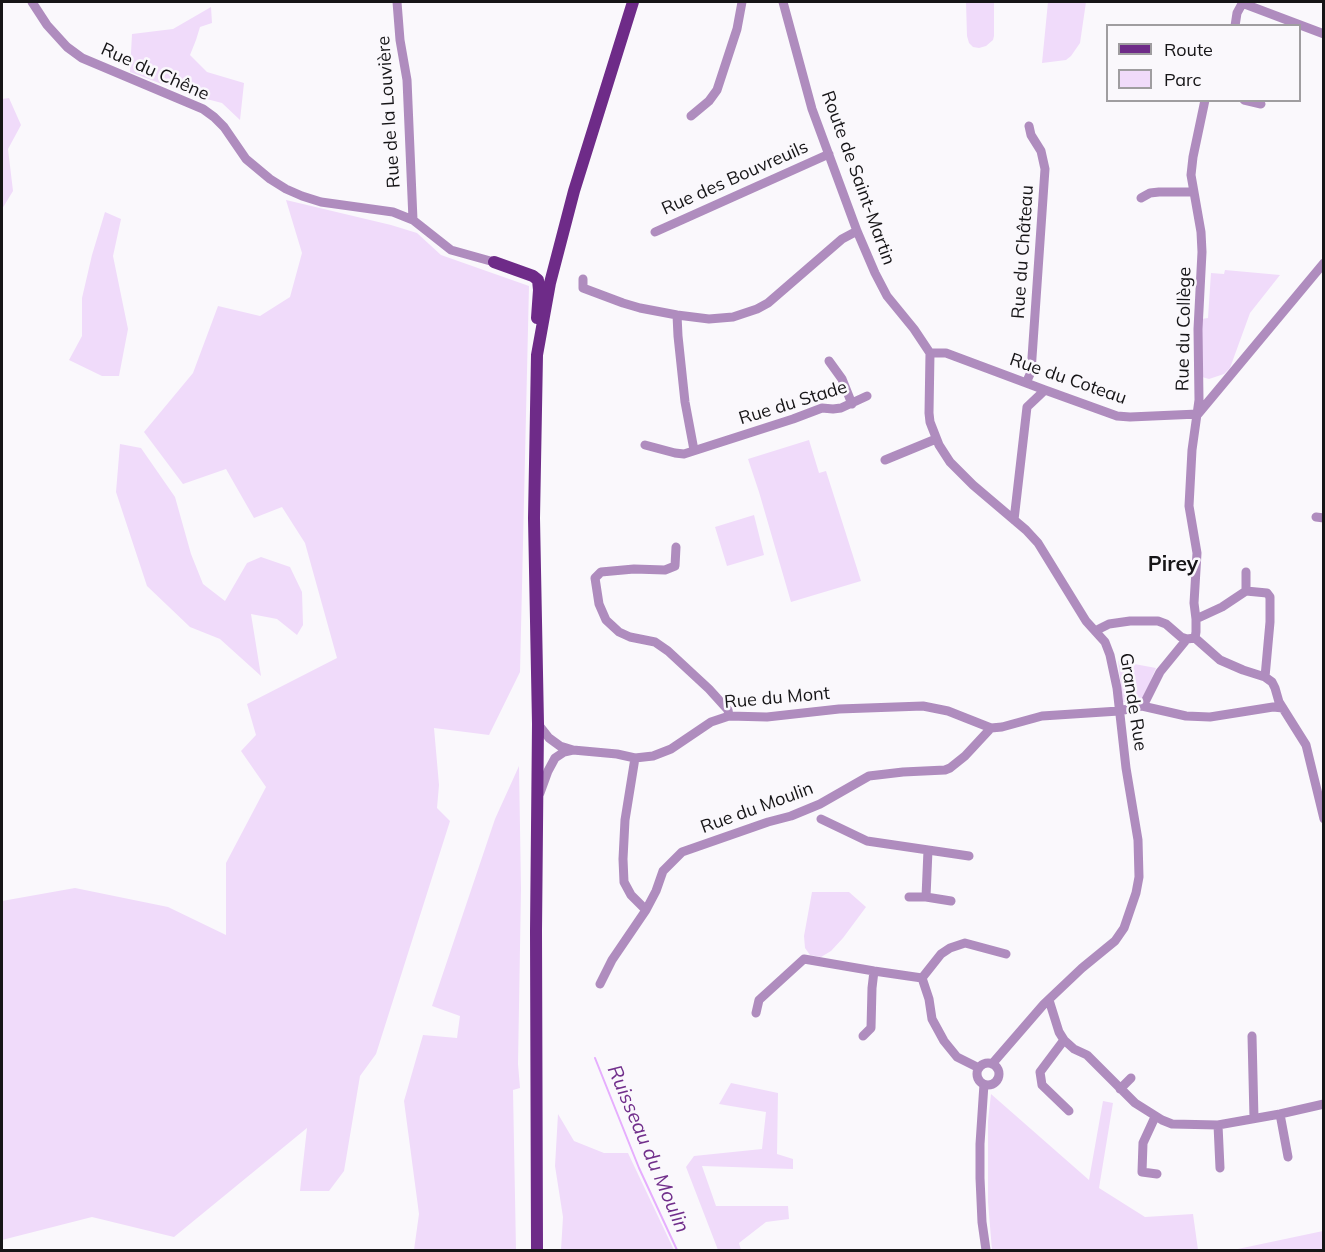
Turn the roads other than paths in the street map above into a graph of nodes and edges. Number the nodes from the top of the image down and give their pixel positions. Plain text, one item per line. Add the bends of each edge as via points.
1 (32, 2) edge
2 (397, 2) edge
3 (634, 2) edge
4 (742, 2) edge
5 (783, 2) edge
6 (1242, 2) edge
7 (1234, 24) edge
8 (1298, 24) edge
9 (1301, 25) edge
10 (1323, 34) edge
11 (1205, 102) edge
12 (1252, 102) edge
13 (1261, 104) dead end
14 (691, 116) dead end
15 (1029, 126) dead end
16 (829, 154) junction
17 (1193, 192) junction
18 (1141, 198) dead end
19 (413, 220) junction
20 (857, 231) junction
21 (655, 232) dead end
22 (494, 262) joint
23 (1323, 263) edge
24 (583, 279) dead end
25 (677, 315) junction
26 (930, 353) junction
27 (537, 355) junction
28 (829, 361) dead end
29 (1026, 383) junction
30 (1045, 390) junction
31 (867, 396) dead end
32 (1199, 400) junction
33 (1209, 400) junction
34 (852, 404) junction
35 (1198, 414) junction
36 (1177, 415) junction
37 (936, 439) junction
38 (645, 445) dead end
39 (694, 450) junction
40 (885, 460) dead end
41 (1014, 520) junction
42 (676, 547) dead end
43 (1246, 572) dead end
44 (1246, 591) junction
45 (1196, 619) junction
46 (1095, 631) junction
47 (1191, 639) junction
48 (1265, 677) junction
49 (1142, 705) junction
50 (1283, 708) junction
51 (1119, 711) junction
52 (729, 716) junction
53 (538, 724) junction
54 (991, 728) junction
55 (538, 740) junction
56 (571, 750) junction
57 (635, 758) junction
58 (537, 801) junction
59 (821, 819) dead end
60 (1323, 819) edge
61 (928, 850) junction
62 (969, 856) dead end
63 (909, 897) dead end
64 (926, 897) junction
65 (951, 901) dead end
66 (646, 910) junction
67 (1006, 954) dead end
68 (874, 971) junction
69 (922, 978) junction
70 (600, 984) dead end
71 (1049, 1000) junction
72 (756, 1012) dead end
73 (863, 1036) dead end
74 (1252, 1036) dead end
75 (1064, 1040) junction
76 (992, 1064) junction
77 (979, 1068) junction
78 (1131, 1078) dead end
79 (984, 1084) junction
80 (1120, 1089) junction
81 (1323, 1104) edge
82 (1069, 1111) dead end
83 (1280, 1114) junction
84 (1155, 1117) junction
85 (1254, 1118) junction
86 (1218, 1125) junction
87 (1288, 1157) dead end
88 (1220, 1168) dead end
89 (1157, 1174) dead end
90 (537, 1251) edge
91 (986, 1251) edge

1 - 19 street, Rue du Chêne via 67,47 90,62 203,109 224,127 246,159 286,189 321,202 393,212
2 - 19 street, Rue de la Louvière via 408,98
3 - 27 main road via 574,191 550,283
4 - 14 street via 717,90
5 - 16 street, Route de Saint-Martin via 812,109
6 - 7 street
6 - 8 street
9 - 10 street
11 - 17 street, Rue du Collège via 1193,157
12 - 13 street
15 - 29 street, Rue du Château via 1046,169 1031,372
16 - 20 street, Route de Saint-Martin
16 - 21 street, Rue des Bouvreuils
17 - 18 street via 1150,193
17 - 32 street, Rue du Collège via 1202,252
19 - 22 street, Rue du Chêne via 451,250
20 - 25 street via 757,309 709,319
20 - 26 street, Route de Saint-Martin via 884,290
22 - 27 main road via 538,280
23 - 33 street
24 - 25 street via 583,288 623,303
25 - 39 street
26 - 29 street, Rue du Coteau via 946,353
26 - 37 street, Grande Rue via 929,413
27 - 53 main road via 534,518
28 - 34 street via 843,378
29 - 30 street, Rue du Coteau
30 - 36 street, Rue du Coteau via 1117,416
30 - 41 street via 1027,406
31 - 34 street, Rue du Stade
32 - 33 street
32 - 35 street, Rue du Collège
32 - 36 street
33 - 35 street
34 - 39 street, Rue du Stade via 833,410 822,408
35 - 36 street, Rue du Coteau
35 - 45 street, Rue du Collège via 1189,506 1197,553
37 - 40 street
37 - 41 street, Grande Rue via 973,485
38 - 39 street, Rue du Stade via 684,454
41 - 46 street, Grande Rue via 1038,543
42 - 52 street via 675,567 601,572 595,578 599,604 606,620 619,632 655,642 668,651 710,689
43 - 44 street
44 - 45 street
44 - 48 street via 1268,593 1270,597
45 - 47 street, Rue du Collège
46 - 47 street via 1109,624 1158,621 1181,637
46 - 51 street, Grande Rue via 1110,655
47 - 48 street via 1220,660
47 - 49 street via 1160,672
48 - 50 street via 1272,682
49 - 50 street via 1186,716 1210,717
49 - 51 street
50 - 60 street via 1306,745
51 - 54 street via 1042,716
51 - 71 street, Grande Rue via 1138,840 1137,893 1115,941
52 - 54 street, Rue du Mont via 923,706
52 - 57 street, Rue du Mont via 711,722 671,749
53 - 55 main road
53 - 56 street via 555,743
54 - 66 street, Rue du Moulin via 950,768 869,776 791,816 682,852 663,871
55 - 56 street via 551,748
55 - 58 main road
56 - 57 street, Rue du Mont
56 - 58 street via 552,762
57 - 66 street via 625,820 624,882
58 - 90 main road
59 - 61 street via 867,841
61 - 62 street
61 - 64 street
63 - 64 street
64 - 65 street
66 - 70 street, Rue du Moulin
67 - 69 street via 965,943 941,954
68 - 69 street
68 - 72 street via 804,959 759,1000
68 - 73 street via 871,1028
69 - 77 street via 932,1019 944,1041 957,1057
71 - 75 street
71 - 76 street, Grande Rue
74 - 85 street
75 - 80 street via 1087,1055
75 - 82 street via 1040,1072 1042,1085
76 - 77 street
76 - 79 street via 997,1069 997,1079
77 - 79 street via 978,1077
78 - 80 street
79 - 91 street via 980,1178
80 - 84 street
81 - 83 street
83 - 85 street
83 - 87 street
84 - 86 street via 1172,1124
84 - 89 street via 1143,1143 1142,1172
85 - 86 street
86 - 88 street

